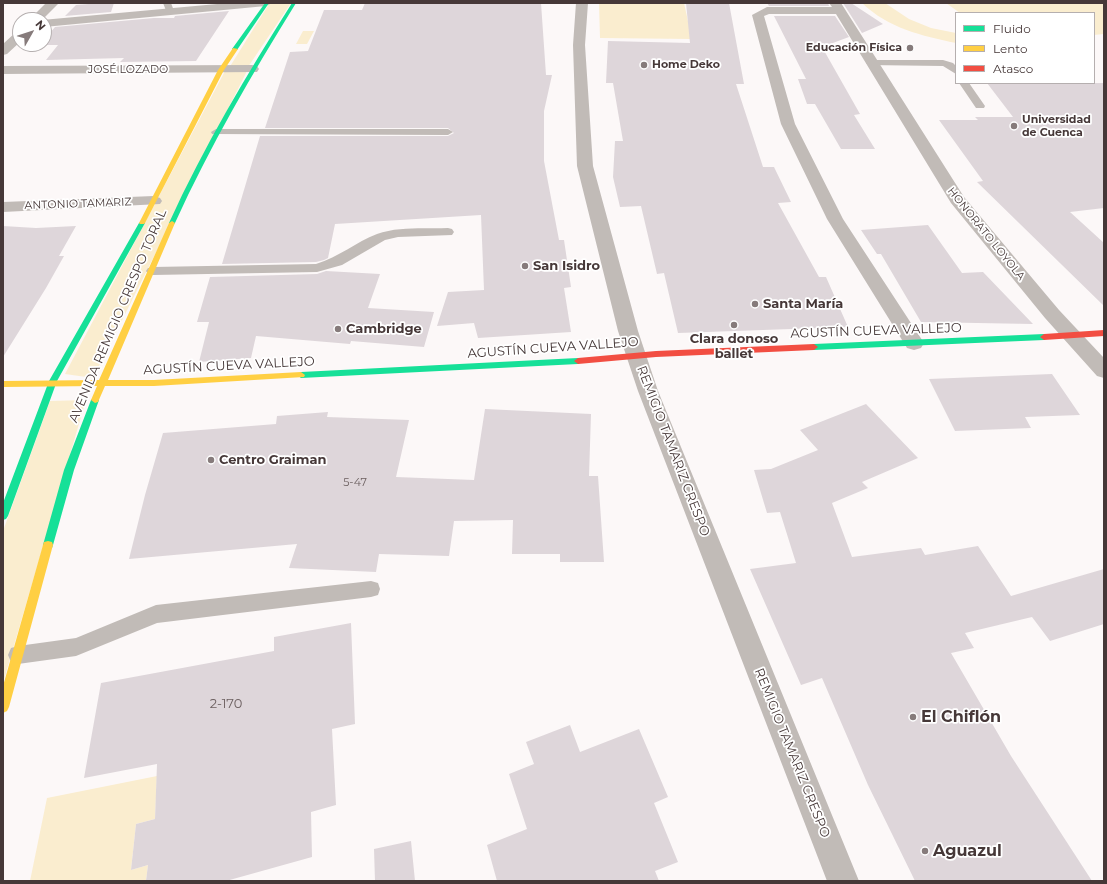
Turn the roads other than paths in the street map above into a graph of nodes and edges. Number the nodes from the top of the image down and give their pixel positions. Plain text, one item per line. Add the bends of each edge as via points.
1 (53, 3) edge
2 (266, 3) edge
3 (294, 3) edge
4 (582, 3) edge
5 (168, 7) edge
6 (837, 7) edge
7 (43, 12) edge
8 (52, 22) edge
9 (12, 38) edge
10 (3, 51) edge
11 (871, 63) junction
12 (252, 69) junction
13 (3, 70) edge
14 (221, 70) junction
15 (955, 70) edge
16 (965, 84) edge
17 (980, 106) dead end
18 (216, 132) junction
19 (448, 132) dead end
20 (154, 201) junction
21 (3, 207) edge
22 (448, 232) dead end
23 (152, 270) junction
24 (1104, 333) edge
25 (1072, 336) junction
26 (914, 343) junction
27 (636, 356) junction
28 (1104, 371) edge
29 (53, 381) junction
30 (3, 384) edge
31 (100, 384) junction
32 (3, 516) edge
33 (371, 589) dead end
34 (18, 655) junction
35 (3, 707) edge
36 (843, 881) edge

1 - 7 street
2 - 5 street
2 - 14 main road, AVENIDA REMIGIO CRESPO TORAL
3 - 12 main road, AVENIDA REMIGIO CRESPO TORAL
4 - 27 street, REMIGIO TAMARIZ CRESPO via 579,45 585,166 602,239
5 - 8 street
6 - 11 street, HONORATO LOYOLA
6 - 26 street via 767,10 758,15 788,124 835,219
9 - 10 street
11 - 15 lane via 943,63
11 - 25 street, HONORATO LOYOLA via 957,200
12 - 14 street, JOSÉ LOZADO
12 - 18 main road, AVENIDA REMIGIO CRESPO TORAL
13 - 14 street, JOSÉ LOZADO
14 - 20 main road, AVENIDA REMIGIO CRESPO TORAL
16 - 17 lane
18 - 19 lane
18 - 23 main road, AVENIDA REMIGIO CRESPO TORAL
20 - 21 street, ANTONIO TAMARIZ
20 - 29 main road, AVENIDA REMIGIO CRESPO TORAL
22 - 23 lane via 398,233 381,237 337,262 317,268
23 - 31 main road, AVENIDA REMIGIO CRESPO TORAL
24 - 25 main road, AGUSTÍN CUEVA VALLEJO
25 - 26 main road, AGUSTÍN CUEVA VALLEJO
25 - 28 street, HONORATO LOYOLA
26 - 27 main road, AGUSTÍN CUEVA VALLEJO
27 - 31 main road, AGUSTÍN CUEVA VALLEJO via 178,382
27 - 36 street, REMIGIO TAMARIZ CRESPO
29 - 30 main road, AGUSTÍN CUEVA VALLEJO
29 - 31 main road, AGUSTÍN CUEVA VALLEJO
29 - 32 main road, AVENIDA REMIGIO CRESPO TORAL
31 - 34 main road, AVENIDA REMIGIO CRESPO TORAL via 69,470
33 - 34 lane via 156,614 76,647
34 - 35 main road, AVENIDA REMIGIO CRESPO TORAL

